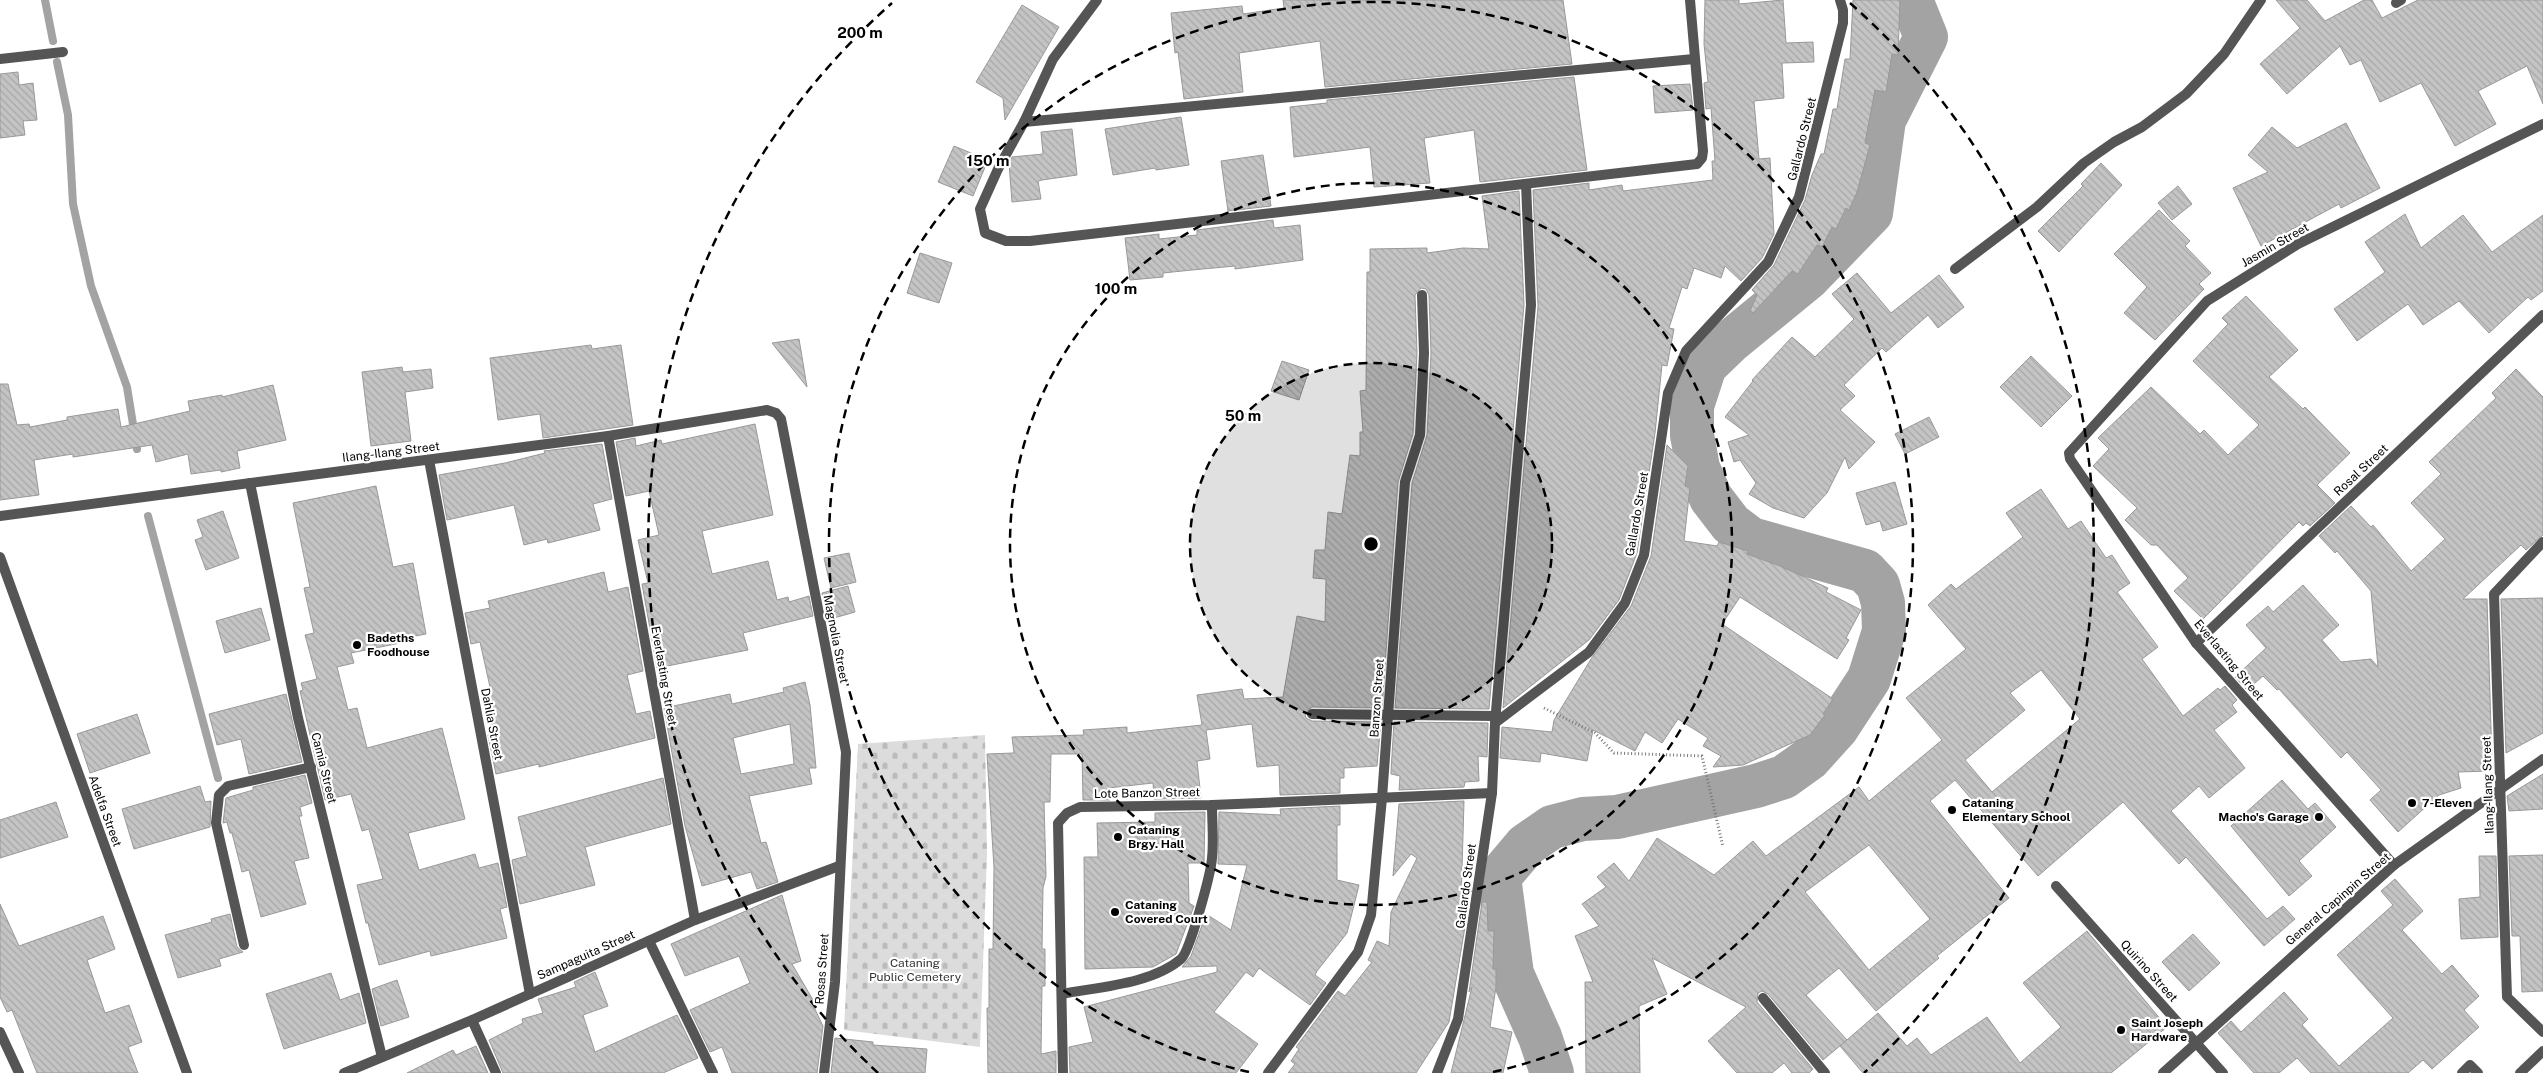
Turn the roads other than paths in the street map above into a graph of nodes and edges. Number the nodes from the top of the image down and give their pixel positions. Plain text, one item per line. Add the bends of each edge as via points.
1 (1097, 0) edge
2 (1690, 0) edge
3 (1840, 0) edge
4 (2261, 0) edge
5 (63, 52) dead end
6 (0, 59) edge
7 (1694, 59) junction
8 (1024, 122) junction
9 (2543, 124) edge
10 (1526, 184) junction
11 (1955, 269) dead end
12 (1422, 295) dead end
13 (2543, 314) edge
14 (781, 419) joint
15 (608, 436) junction
16 (2069, 453) joint
17 (429, 460) junction
18 (250, 483) junction
19 (0, 516) edge
20 (2543, 542) edge
21 (0, 557) edge
22 (2196, 643) junction
23 (1312, 714) dead end
24 (1388, 714) junction
25 (1495, 720) junction
26 (2543, 758) edge
27 (311, 768) junction
28 (2501, 789) junction
29 (1492, 794) junction
30 (1382, 798) junction
31 (1212, 805) junction
32 (2394, 865) junction
33 (839, 866) junction
34 (2056, 886) dead end
35 (695, 920) junction
36 (649, 941) junction
37 (244, 945) dead end
38 (530, 994) junction
39 (1062, 994) junction
40 (1763, 998) dead end
41 (472, 1020) junction
42 (0, 1032) edge
43 (2543, 1032) edge
44 (2196, 1043) junction
45 (2543, 1051) edge
46 (382, 1057) junction
47 (19, 1073) edge
48 (186, 1073) edge
49 (344, 1073) edge
50 (496, 1073) edge
51 (713, 1073) edge
52 (824, 1073) edge
53 (1063, 1073) edge
54 (1268, 1073) edge
55 (1437, 1073) edge
56 (1825, 1073) edge
57 (2162, 1073) edge
58 (2223, 1073) edge
59 (2462, 1073) edge
60 (2478, 1073) edge
61 (2520, 1073) edge

1 - 8 street via 1053,59
2 - 7 street
3 - 25 street, Gallardo Street via 1843,23 1812,156 1799,197 1768,262 1686,351 1668,393 1644,555 1625,603 1589,652 1528,700
4 - 11 street via 2224,54 2186,94 2142,127 2084,163 2037,207
5 - 6 street
7 - 8 street
7 - 10 street via 1703,151 1697,164
8 - 10 street via 980,209 985,233 1006,241 1030,241
9 - 16 street, Jasmin Street via 2298,244 2207,301
10 - 25 street via 1531,305
12 - 24 street, Banzon Street via 1424,353 1420,435 1405,482
13 - 22 street, Rosal Street
14 - 15 street, Ilang-Ilang Street via 767,410
14 - 33 street, Magnolia Street via 846,752
15 - 17 street, Ilang-Ilang Street
15 - 35 street, Everlasting Street
16 - 22 street, Everlasting Street via 2070,459
17 - 18 street, Ilang-Ilang Street
17 - 38 street, Dahlia Street
18 - 19 street, Ilang-Ilang Street
18 - 27 street, Camia Street
20 - 28 street, Ilang-Ilang Street via 2494,594
21 - 48 street, Adelfa Street
22 - 32 street, Everlasting Street
23 - 24 street
24 - 25 street
24 - 30 street, Banzon Street
25 - 29 street, Gallardo Street
26 - 28 street, General Capinpin Street
27 - 37 street via 228,786 219,795 216,823
27 - 46 street, Camia Street
28 - 32 street, General Capinpin Street
28 - 43 street, Ilang-Ilang Street via 2507,997
29 - 30 street, Lote Banzon Street
29 - 55 street, Gallardo Street via 1458,1019
30 - 31 street, Lote Banzon Street
30 - 54 street, Banzon Street via 1371,915 1358,952
31 - 39 street via 1212,859 1183,957 1131,982
31 - 39 street, Lote Banzon Street via 1080,807 1067,813 1058,823
32 - 44 street, General Capinpin Street
33 - 35 street, Sampaguita Street
33 - 52 street, Rosas Street via 835,982
34 - 44 street, Quirino Street
35 - 36 street, Sampaguita Street
36 - 38 street, Sampaguita Street
36 - 51 street
38 - 41 street, Sampaguita Street
39 - 53 street, Lote Banzon Street
40 - 56 street
41 - 46 street, Sampaguita Street
41 - 50 street
42 - 47 street
44 - 57 street, General Capinpin Street
44 - 58 street, Quirino Street
45 - 61 street
46 - 49 street, Sampaguita Street
59 - 60 street via 2470,1065

